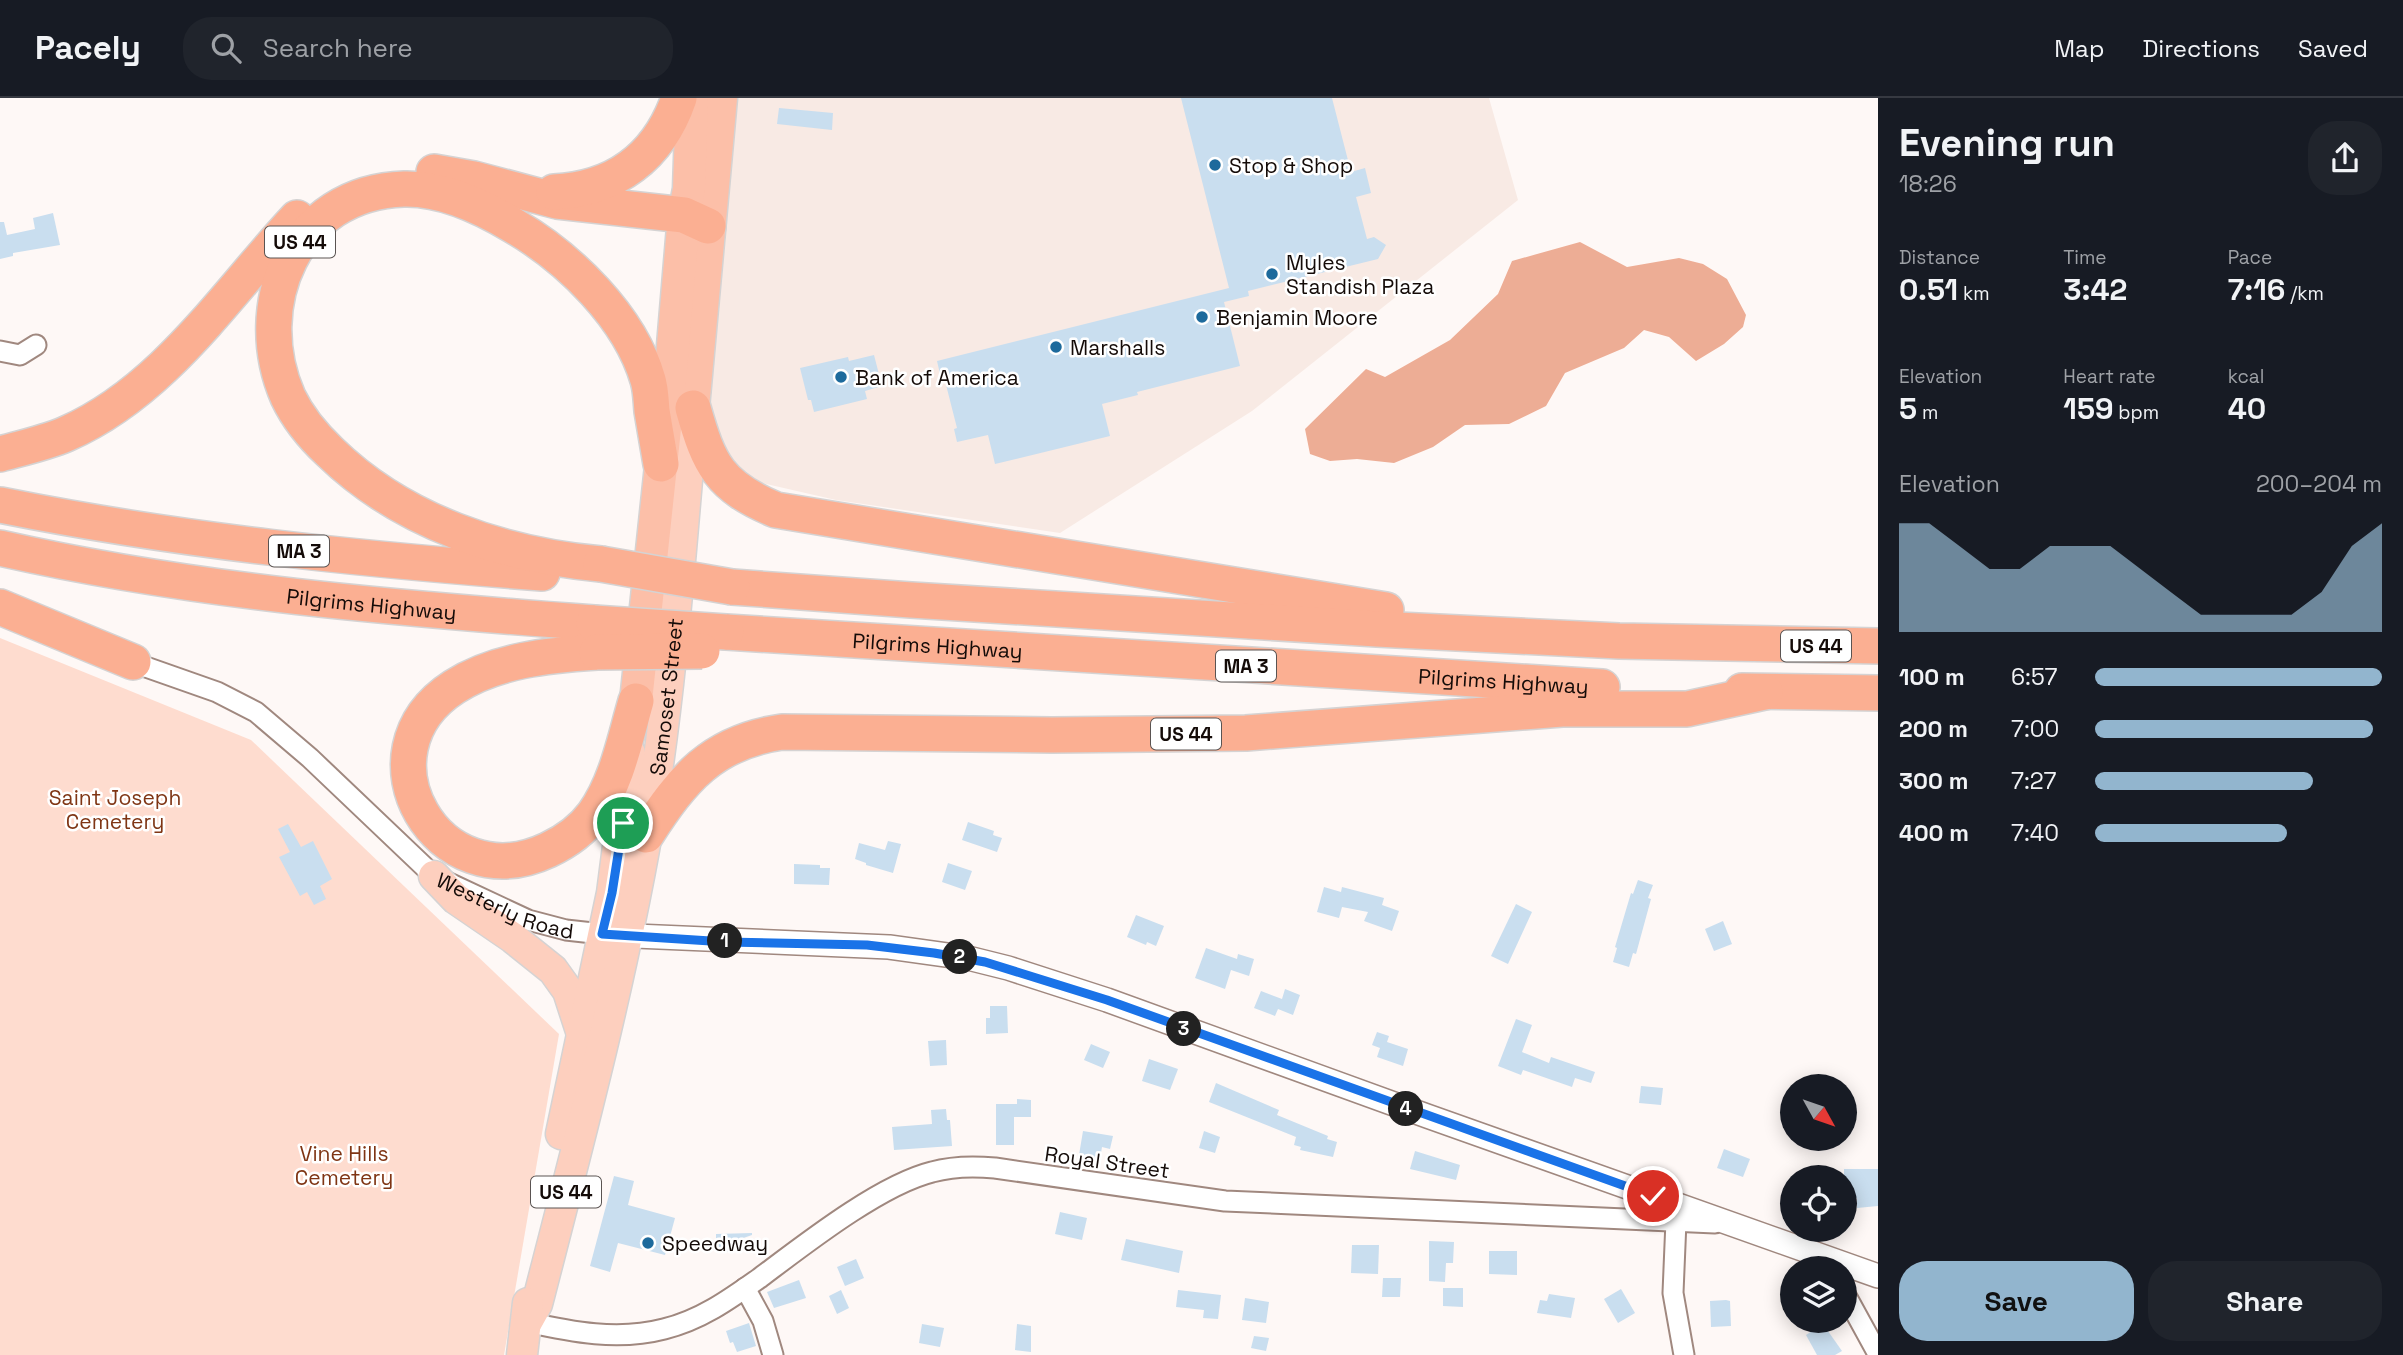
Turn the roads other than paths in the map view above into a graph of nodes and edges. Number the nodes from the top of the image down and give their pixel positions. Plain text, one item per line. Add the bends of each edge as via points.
1 (679, 98) edge
2 (692, 98) edge
3 (721, 98) edge
4 (528, 193) junction
5 (696, 221) junction
6 (36, 345) dead end
7 (0, 351) edge
8 (693, 408) junction
9 (0, 454) edge
10 (661, 464) junction
11 (0, 505) edge
12 (0, 548) edge
13 (601, 571) junction
14 (0, 607) edge
15 (0, 616) edge
16 (595, 637) junction
17 (1570, 639) junction
18 (1878, 646) edge
19 (133, 662) junction
20 (1765, 692) junction
21 (1878, 693) edge
22 (636, 701) junction
23 (646, 835) junction
24 (434, 876) junction
25 (614, 935) junction
26 (582, 1035) junction
27 (1676, 1221) junction
28 (1727, 1223) junction
29 (1813, 1256) edge
30 (1857, 1270) edge
31 (1878, 1276) edge
32 (745, 1288) junction
33 (1857, 1316) edge
34 (527, 1322) junction
35 (1878, 1354) edge
36 (522, 1355) edge
37 (773, 1355) edge
38 (1684, 1355) edge

1 - 4 highway via 657,142 627,170 583,188
2 - 5 highway, Samoset Street via 689,189
3 - 5 highway, Samoset Street
4 - 5 highway
4 - 9 highway via 406,169 379,173 326,193 297,217 175,356 126,400 66,434
5 - 8 highway, Samoset Street
5 - 10 highway, Samoset Street
6 - 7 street via 20,355
8 - 17 highway via 704,446 720,474 737,490 776,510
8 - 23 main road, Samoset Street via 674,624
10 - 13 highway, US 44 via 648,377 626,335 579,275 508,222 443,194 389,190 331,212 291,256 277,292 273,341 289,399 322,445 377,491 416,513 456,531
10 - 22 highway, Samoset Street / US 44
11 - 13 highway, MA 3 via 188,537 345,556
12 - 16 highway, Pilgrims Highway / MA 3 via 229,589
13 - 17 highway, US 44, bridge via 732,587 911,600
14 - 19 highway
15 - 19 street, Westerly Road
16 - 20 highway, Pilgrims Highway / MA 3, bridge via 725,642 789,654 857,642 1612,688
16 - 22 highway via 543,657 489,670 454,687 428,709 414,734 408,761 415,802 431,829 460,851 500,862 556,846 592,816 610,789
17 - 18 highway, US 44
19 - 24 street, Westerly Road via 218,692 256,712
20 - 21 highway, Pilgrims Highway / US 44
20 - 23 highway, US 44 via 1686,709 1562,709 1234,733 782,732 740,742 707,760 674,793
22 - 25 main road, Samoset Street / US 44 via 612,893
23 - 25 main road, Samoset Street / US 44
24 - 25 street, Westerly Road via 528,920
24 - 26 main road via 456,899 553,970 568,991
25 - 26 main road, Samoset Street / US 44
25 - 28 street, Westerly Road via 889,947 1008,968
25 - 34 main road, Samoset Street / US 44 via 600,1060 537,1304
26 - 34 main road, Samoset Street / US 44
27 - 28 street, Royal Street
27 - 32 street, Royal Street via 1225,1202 995,1168 959,1167 929,1172 880,1196
27 - 38 street via 1674,1293
28 - 29 street, Westerly Road
30 - 31 street, Westerly Road
32 - 34 street, Royal Street via 698,1318 643,1333 591,1334
32 - 37 street via 763,1321
33 - 35 street
34 - 36 main road, Samoset Street / US 44

